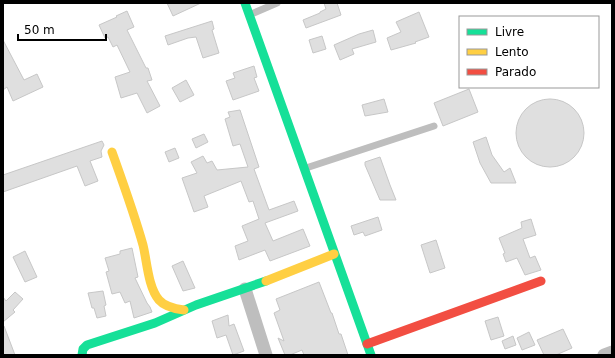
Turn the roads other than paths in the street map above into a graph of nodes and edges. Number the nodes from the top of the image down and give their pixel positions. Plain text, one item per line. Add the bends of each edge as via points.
1 (244, 3) edge
2 (277, 3) edge
3 (249, 15) junction
4 (434, 126) dead end
5 (112, 152) dead end
6 (304, 169) junction
7 (334, 254) junction
8 (541, 281) dead end
9 (245, 289) junction
10 (184, 310) junction
11 (367, 344) junction
12 (612, 352) edge
13 (82, 355) edge
14 (266, 355) edge
15 (371, 355) edge
16 (604, 355) edge

1 - 3 street
2 - 3 lane
3 - 6 street
4 - 6 lane
5 - 10 street via 126,189 158,299 163,304
6 - 7 street
7 - 9 street
7 - 11 street
8 - 11 street
9 - 10 street
9 - 14 street
10 - 13 street via 155,323 87,345
11 - 15 street
12 - 16 street

